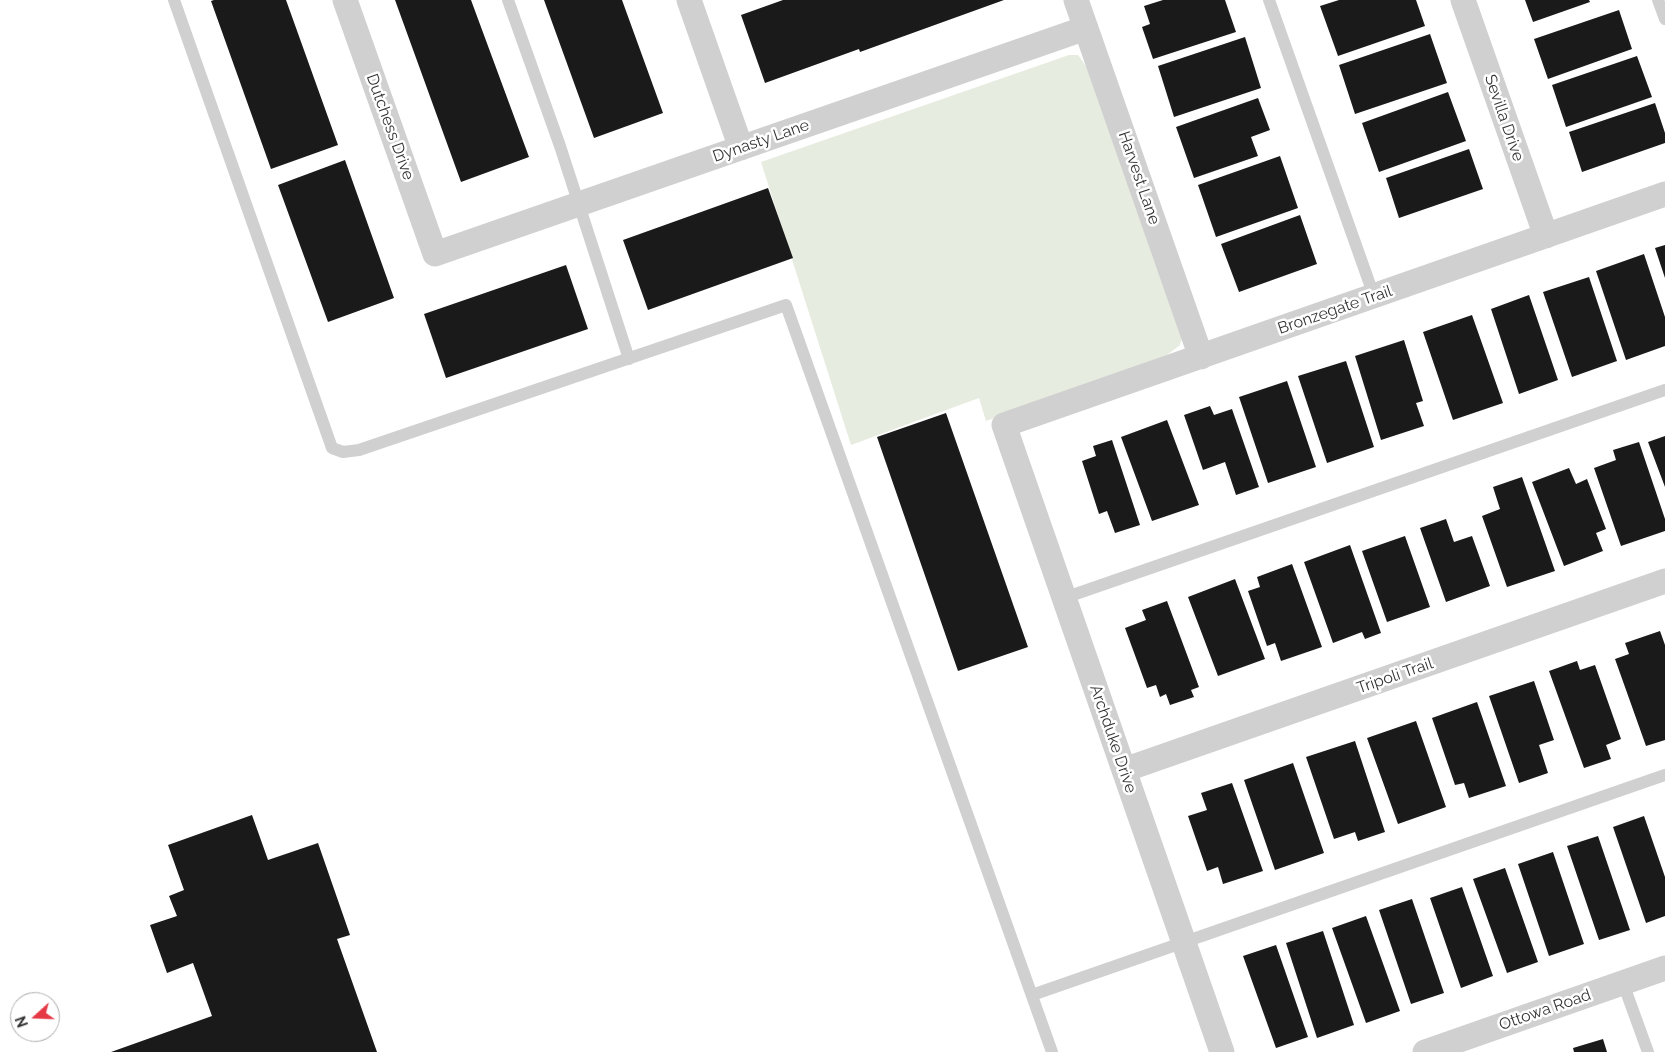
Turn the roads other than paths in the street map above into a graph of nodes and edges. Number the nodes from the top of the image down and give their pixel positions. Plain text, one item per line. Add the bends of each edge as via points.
1 (174, 0) edge
2 (344, 0) edge
3 (508, 0) edge
4 (689, 0) edge
5 (1076, 0) edge
6 (1269, 0) edge
7 (1463, 0) edge
8 (1658, 0) edge
9 (1665, 19) edge
10 (1086, 28) junction
11 (741, 148) junction
12 (1665, 194) edge
13 (578, 205) junction
14 (1546, 236) junction
15 (435, 254) joint
16 (1374, 296) junction
17 (1201, 357) junction
18 (629, 358) junction
19 (1665, 390) edge
20 (1004, 425) joint
21 (1665, 582) edge
22 (1064, 598) junction
23 (1124, 770) junction
24 (1665, 775) edge
25 (1184, 942) junction
26 (1665, 968) edge
27 (1623, 983) junction
28 (1032, 995) junction
29 (1052, 1052) edge
30 (1222, 1052) edge
31 (1425, 1052) edge
32 (1648, 1052) edge

1 - 18 lane via 332,448 344,452 360,450
2 - 15 street, Dutchess Drive
3 - 13 lane
4 - 11 street
5 - 10 street, Harvest Lane
6 - 16 lane
7 - 14 street, Sevilla Drive
8 - 9 lane
10 - 11 street, Dynasty Lane
10 - 17 street, Harvest Lane
11 - 13 street, Dynasty Lane
12 - 14 street, Bronzegate Trail
13 - 15 street, Dynasty Lane
13 - 18 lane
14 - 16 street, Bronzegate Trail
16 - 17 street, Bronzegate Trail
17 - 20 street, Bronzegate Trail
18 - 28 lane via 786,305
19 - 22 lane
20 - 22 street, Archduke Drive
21 - 23 street, Tripoli Trail
22 - 23 street, Archduke Drive
23 - 25 street, Archduke Drive
24 - 25 lane
25 - 28 lane
25 - 30 street, Archduke Drive
26 - 27 street, Ottowa Road
27 - 31 street, Ottowa Road
27 - 32 lane
28 - 29 lane

